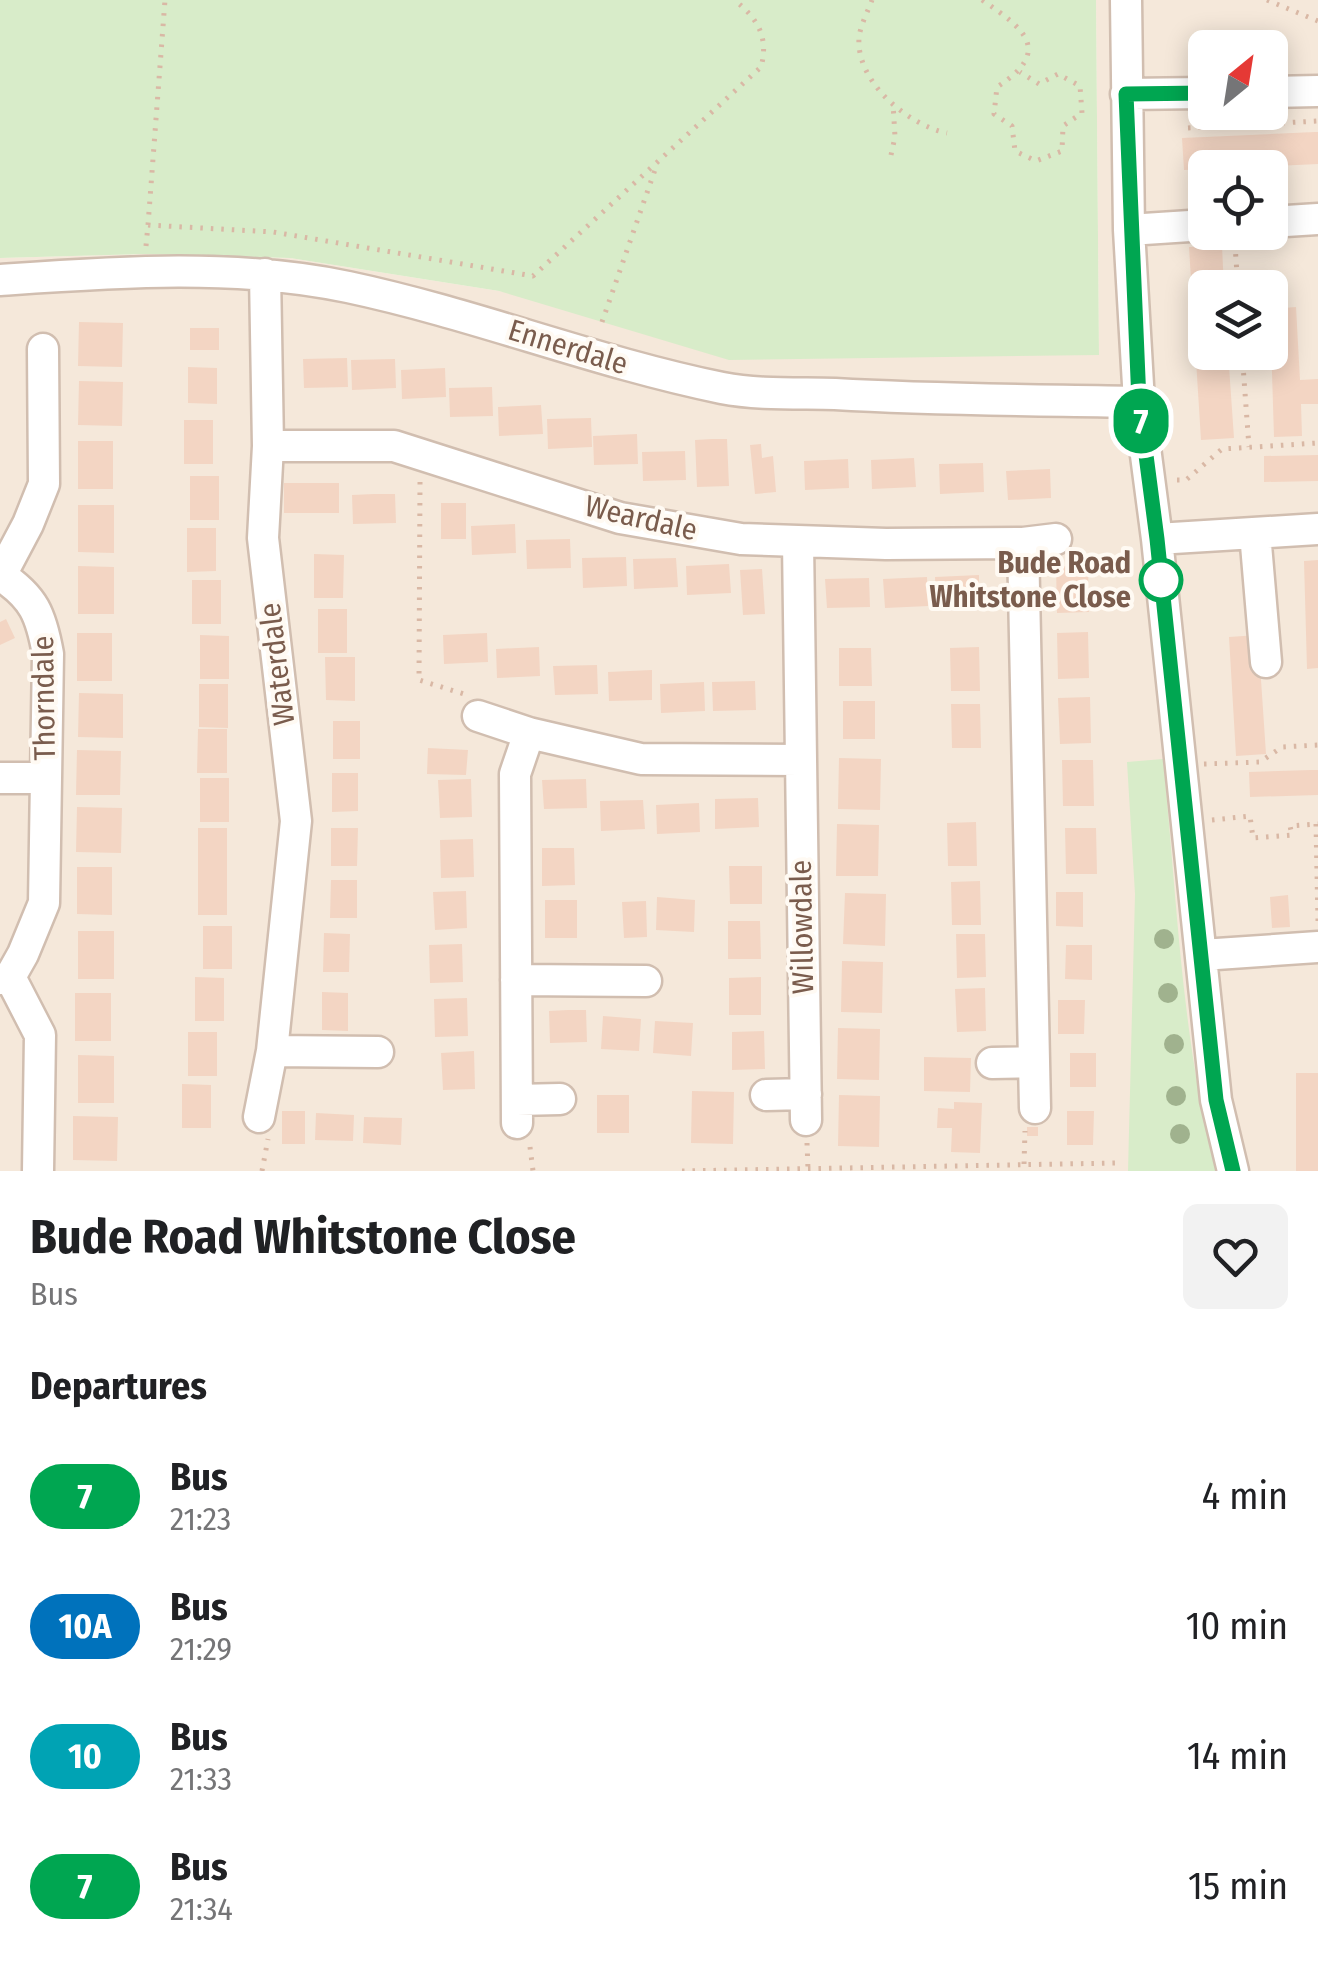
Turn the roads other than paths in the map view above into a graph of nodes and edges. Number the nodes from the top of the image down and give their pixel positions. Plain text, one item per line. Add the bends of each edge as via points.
1 (1126, 0) edge
2 (1318, 91) edge
3 (1288, 92) edge
4 (1188, 93) edge
5 (1126, 94) junction
6 (1318, 219) edge
7 (1188, 227) edge
8 (1288, 227) edge
9 (1129, 230) junction
10 (264, 274) junction
11 (0, 280) edge
12 (42, 349) dead end
13 (1139, 402) junction
14 (268, 446) junction
15 (1318, 529) edge
16 (1254, 533) junction
17 (1056, 539) dead end
18 (1157, 539) junction
19 (798, 542) junction
20 (1023, 543) junction
21 (0, 575) edge
22 (1266, 662) dead end
23 (472, 705) road end
24 (529, 733) junction
25 (799, 760) junction
26 (0, 778) edge
27 (46, 778) junction
28 (1318, 947) edge
29 (1202, 955) junction
30 (5, 978) edge
31 (516, 980) junction
32 (646, 981) dead end
33 (272, 1052) junction
34 (378, 1052) dead end
35 (1034, 1062) junction
36 (992, 1064) dead end
37 (766, 1095) dead end
38 (560, 1099) dead end
39 (1035, 1108) dead end
40 (258, 1117) dead end
41 (38, 1171) edge
42 (1233, 1171) edge

1 - 5 street
2 - 3 street
4 - 5 street
5 - 9 street
6 - 8 street
7 - 9 street
9 - 13 street
10 - 11 street, Ennerdale via 119,272
10 - 13 street, Ennerdale via 485,321 606,361 726,389
10 - 14 street, Waterdale
12 - 21 street, Thorndale via 44,484
13 - 18 street
14 - 19 street, Weardale via 394,446 620,518 740,540
14 - 33 street, Waterdale via 264,538 296,821
15 - 16 street
16 - 18 street
16 - 22 street
17 - 20 street, Weardale
18 - 29 street
19 - 20 street, Weardale
19 - 25 street, Willowdale
20 - 35 street
21 - 27 street, Thorndale via 23,590 41,618 48,654
23 - 24 street
24 - 25 street via 641,760
24 - 31 street via 515,774
25 - 37 street, Willowdale via 806,1107
26 - 27 street, Thorndale
27 - 30 street, Thorndale via 44,903
28 - 29 street
29 - 42 street via 1216,1100
30 - 41 street, Thorndale via 40,1036
31 - 32 street
31 - 38 street via 517,1112
33 - 34 street
33 - 40 street, Waterdale
35 - 36 street
35 - 39 street

